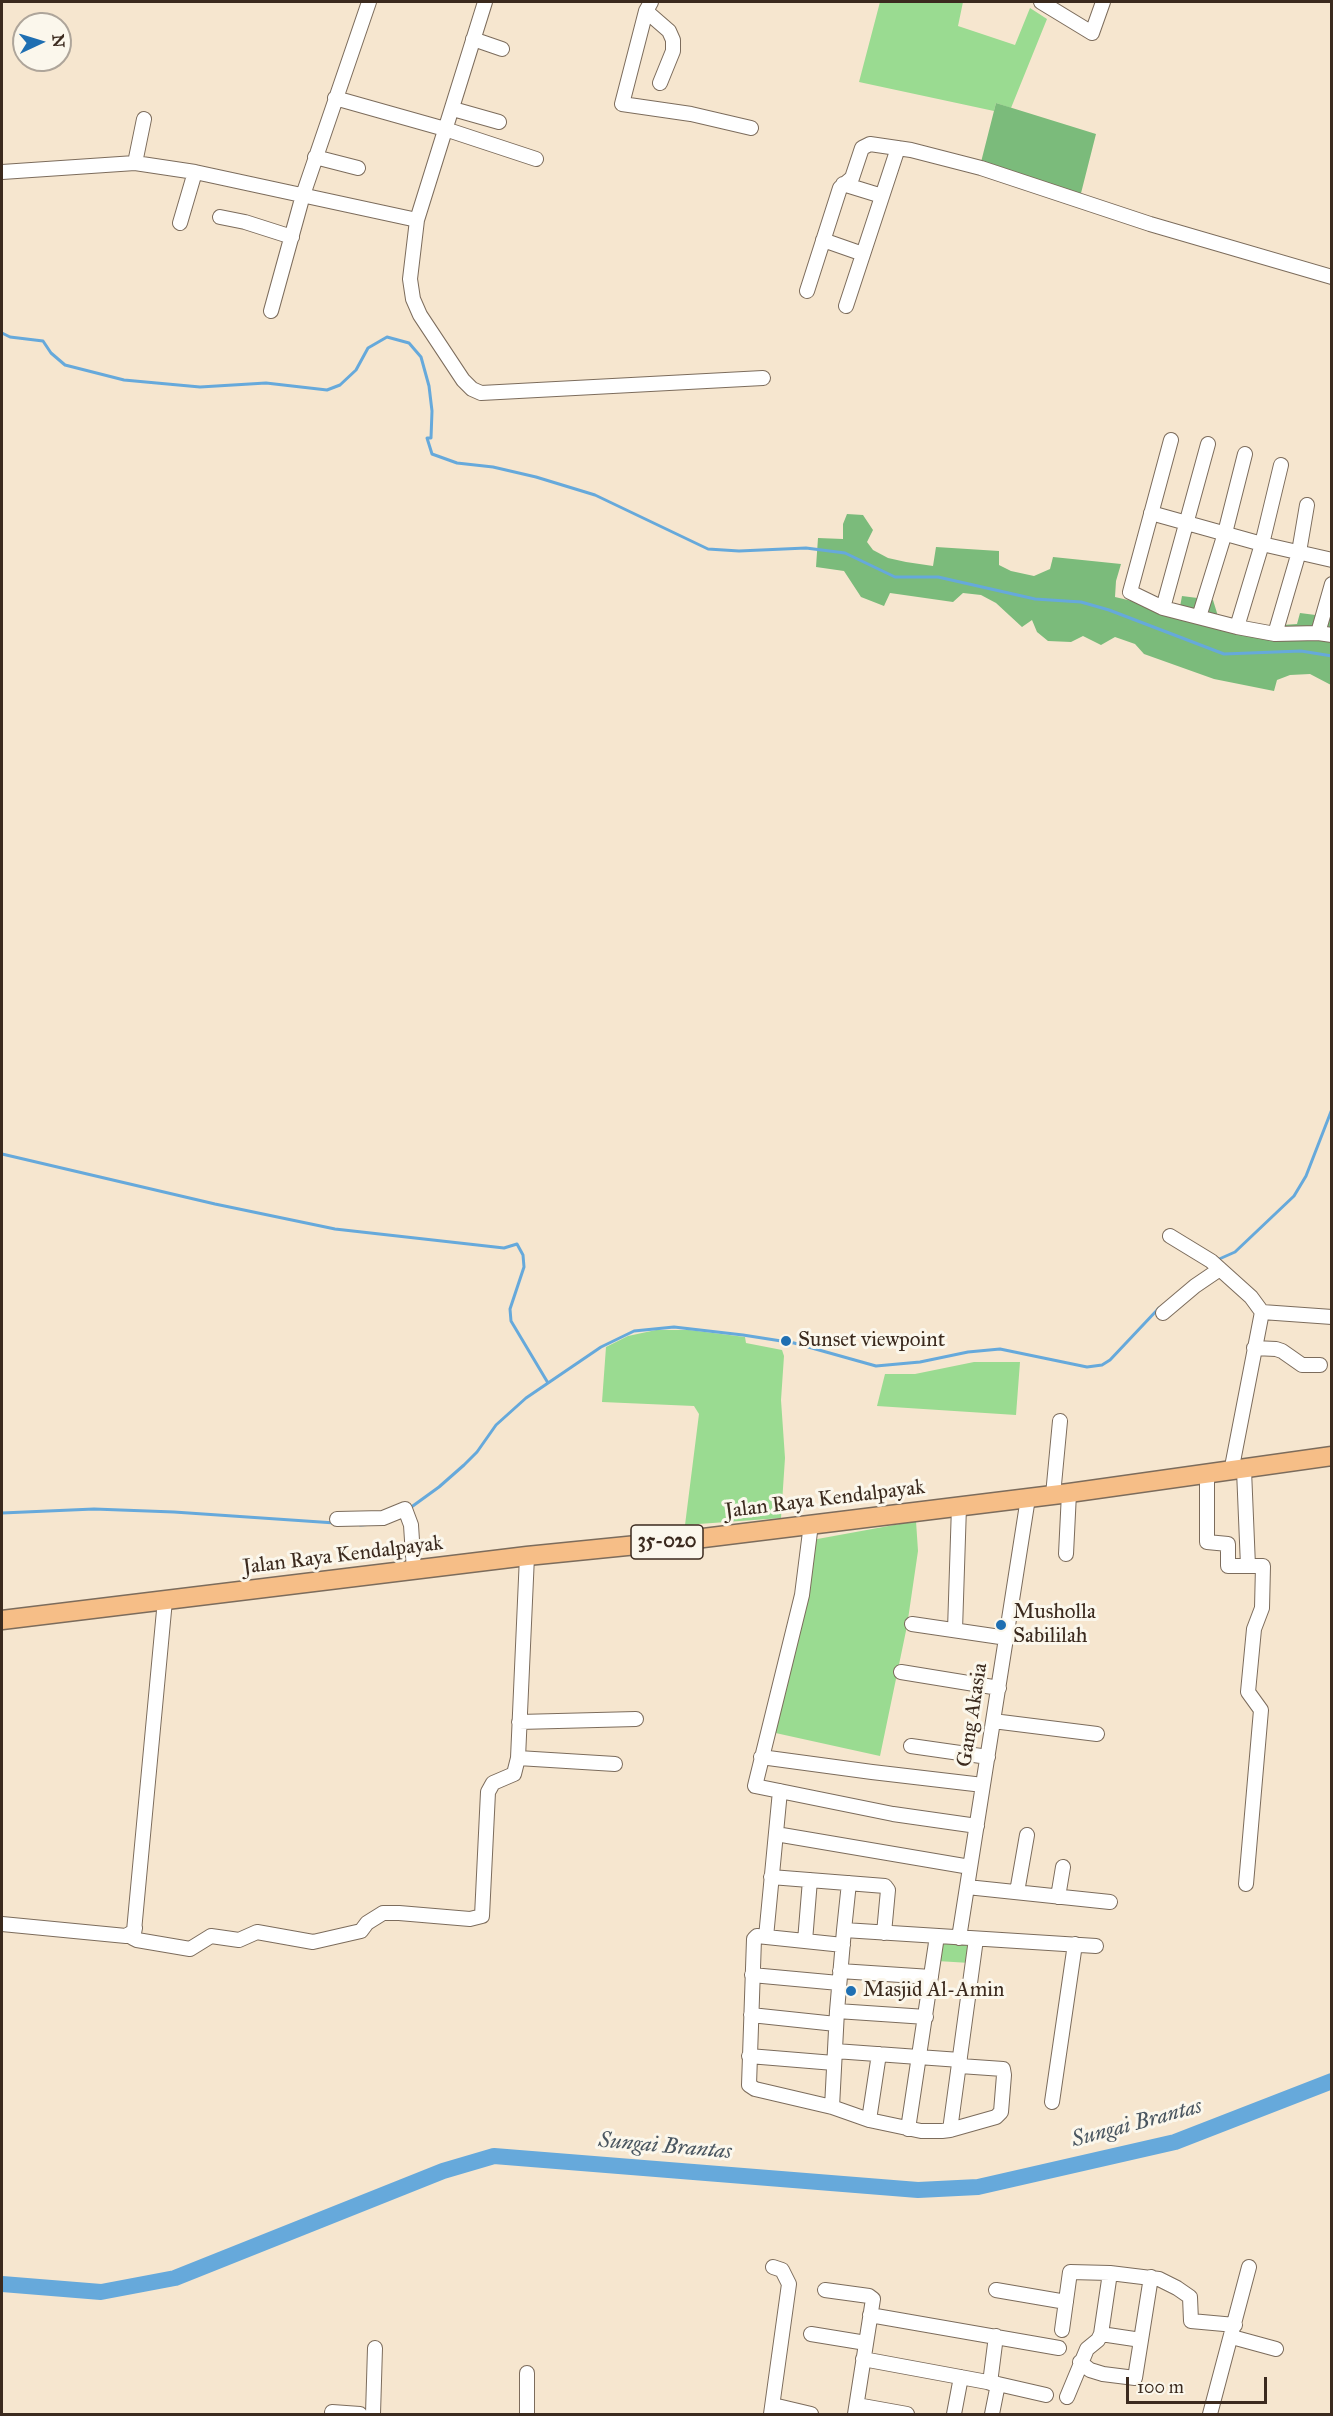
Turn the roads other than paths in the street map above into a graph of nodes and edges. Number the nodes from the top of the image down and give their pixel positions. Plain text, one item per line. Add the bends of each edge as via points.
1 (369, 2) edge
2 (485, 2) edge
3 (1041, 2) edge
4 (1102, 2) edge
5 (648, 6) edge
6 (473, 39) junction
7 (502, 49) dead end
8 (660, 83) dead end
9 (335, 98) junction
10 (453, 109) junction
11 (144, 119) dead end
12 (499, 122) dead end
13 (751, 128) dead end
14 (446, 129) junction
15 (898, 148) junction
16 (315, 157) junction
17 (536, 159) dead end
18 (135, 163) junction
19 (358, 168) dead end
20 (2, 172) edge
21 (195, 172) junction
22 (843, 184) junction
23 (303, 195) junction
24 (882, 196) junction
25 (220, 217) dead end
26 (417, 220) junction
27 (180, 223) dead end
28 (292, 237) junction
29 (823, 240) junction
30 (863, 254) junction
31 (1332, 277) edge
32 (807, 291) dead end
33 (846, 306) dead end
34 (271, 311) dead end
35 (764, 378) dead end
36 (1171, 440) dead end
37 (1208, 444) dead end
38 (1245, 454) dead end
39 (1281, 465) dead end
40 (1307, 505) dead end
41 (1151, 513) junction
42 (1187, 523) junction
43 (1225, 533) junction
44 (1262, 544) junction
45 (1299, 552) junction
46 (1332, 560) edge
47 (1332, 584) edge
48 (1162, 608) junction
49 (1199, 617) junction
50 (1237, 627) junction
51 (1275, 634) junction
52 (1325, 634) edge
53 (1170, 1236) dead end
54 (1216, 1266) junction
55 (1262, 1312) junction
56 (1163, 1313) dead end
57 (1332, 1317) edge
58 (1254, 1348) junction
59 (1320, 1365) dead end
60 (1060, 1421) dead end
61 (1332, 1456) edge
62 (1238, 1471) junction
63 (1207, 1475) junction
64 (1061, 1494) junction
65 (1028, 1498) junction
66 (959, 1506) junction
67 (337, 1519) dead end
68 (811, 1524) junction
69 (1066, 1554) dead end
70 (527, 1556) junction
71 (1248, 1566) junction
72 (414, 1571) junction
73 (165, 1600) junction
74 (2, 1620) edge
75 (912, 1624) dead end
76 (955, 1630) junction
77 (1007, 1638) junction
78 (901, 1672) dead end
79 (999, 1688) junction
80 (636, 1719) dead end
81 (993, 1721) junction
82 (519, 1722) junction
83 (1097, 1734) dead end
84 (911, 1746) dead end
85 (761, 1757) junction
86 (988, 1757) junction
87 (518, 1758) junction
88 (615, 1764) dead end
89 (983, 1785) junction
90 (780, 1791) junction
91 (977, 1826) junction
92 (776, 1834) junction
93 (1027, 1835) dead end
94 (970, 1867) junction
95 (1063, 1867) dead end
96 (771, 1877) junction
97 (810, 1880) junction
98 (849, 1883) junction
99 (1246, 1884) dead end
100 (967, 1887) junction
101 (1017, 1892) junction
102 (1058, 1897) junction
103 (1110, 1902) dead end
104 (2, 1924) edge
105 (135, 1928) junction
106 (844, 1930) junction
107 (884, 1933) junction
108 (937, 1936) junction
109 (766, 1937) junction
110 (959, 1938) junction
111 (976, 1939) junction
112 (805, 1941) junction
113 (1075, 1944) junction
114 (843, 1945) junction
115 (1096, 1946) dead end
116 (752, 1975) junction
117 (839, 1977) junction
118 (931, 1977) junction
119 (751, 2015) junction
120 (836, 2018) junction
121 (926, 2018) junction
122 (879, 2054) junction
123 (749, 2056) junction
124 (920, 2056) junction
125 (834, 2057) junction
126 (960, 2063) junction
127 (1052, 2102) dead end
128 (832, 2107) junction
129 (869, 2120) junction
130 (908, 2128) junction
131 (950, 2130) junction
132 (773, 2267) dead end
133 (1249, 2267) dead end
134 (1110, 2273) junction
135 (1151, 2277) junction
136 (825, 2290) dead end
137 (996, 2290) dead end
138 (1066, 2302) junction
139 (870, 2315) junction
140 (1062, 2330) dead end
141 (1233, 2331) junction
142 (811, 2334) dead end
143 (1101, 2334) junction
144 (996, 2336) junction
145 (1142, 2340) junction
146 (866, 2343) junction
147 (375, 2348) dead end
148 (1059, 2348) dead end
149 (1276, 2349) dead end
150 (863, 2359) junction
151 (1080, 2362) junction
152 (527, 2373) dead end
153 (961, 2378) junction
154 (994, 2383) junction
155 (1046, 2395) dead end
156 (1067, 2397) dead end
157 (772, 2410) edge
158 (856, 2410) edge
159 (332, 2412) dead end
160 (360, 2415) edge
161 (373, 2415) edge
162 (527, 2415) edge
163 (811, 2415) edge
164 (908, 2415) edge
165 (954, 2415) edge
166 (992, 2415) edge
167 (1210, 2415) edge

1 - 9 street
2 - 6 street
3 - 4 street via 1092,33
5 - 8 street via 673,40 673,51
5 - 13 street via 622,104
6 - 7 street
6 - 10 street
9 - 14 street
9 - 16 street
10 - 12 street
10 - 14 street
11 - 18 street
14 - 17 street
14 - 26 street
15 - 22 street via 866,145 852,178
15 - 24 street
15 - 31 street via 981,168 1150,224
16 - 19 street
16 - 23 street
18 - 20 street
18 - 21 street
21 - 23 street
21 - 27 street
22 - 24 street
22 - 29 street
23 - 26 street
23 - 28 street
24 - 30 street
25 - 28 street
26 - 35 street via 410,279 413,299 472,389 481,393
28 - 34 street
29 - 30 street
29 - 32 street
30 - 33 street
36 - 41 street
37 - 42 street
38 - 43 street
39 - 44 street
40 - 45 street
41 - 42 street
41 - 48 street via 1130,592
42 - 43 street
42 - 48 street
43 - 44 street
43 - 49 street
44 - 45 street
44 - 50 street
45 - 46 street
45 - 51 street
47 - 52 street
48 - 49 street
49 - 50 street
50 - 51 street
51 - 52 street
53 - 54 street
54 - 55 street
54 - 56 street
55 - 57 street
55 - 58 street
58 - 59 street via 1276,1349 1302,1365
58 - 62 street
60 - 64 street
61 - 62 main road, Jalan Raya Kendalpayak / 35-020
62 - 63 main road, Jalan Raya Kendalpayak / 35-020
62 - 71 street
63 - 64 main road, Jalan Raya Kendalpayak / 35-020
63 - 71 street via 1207,1542 1228,1544 1228,1566
64 - 65 main road, Jalan Raya Kendalpayak / 35-020
64 - 69 street
65 - 66 main road, Jalan Raya Kendalpayak / 35-020
65 - 77 street, Gang Akasia
66 - 68 main road, Jalan Raya Kendalpayak / 35-020
66 - 76 street
67 - 72 street via 383,1518 407,1511
68 - 70 main road, Jalan Raya Kendalpayak / 35-020
68 - 85 street via 802,1595
70 - 72 main road, Jalan Raya Kendalpayak / 35-020
70 - 82 street
71 - 99 street via 1263,1566 1262,1608 1254,1629 1248,1692 1261,1710
72 - 73 main road, Jalan Raya Kendalpayak / 35-020
73 - 74 main road, Jalan Raya Kendalpayak / 35-020
73 - 105 street
75 - 76 street
76 - 77 street
77 - 79 street, Gang Akasia
78 - 79 street
79 - 81 street, Gang Akasia
80 - 82 street
81 - 83 street
81 - 86 street, Gang Akasia
82 - 87 street
84 - 86 street
85 - 89 street
85 - 90 street via 755,1786
86 - 89 street, Gang Akasia
87 - 88 street
87 - 105 street via 513,1775 493,1783 488,1792 482,1916 476,1919 383,1913 361,1931 314,1942 256,1932 239,1940 211,1936 190,1949 137,1940
89 - 91 street, Gang Akasia
90 - 91 street
90 - 92 street
91 - 94 street, Gang Akasia
92 - 94 street
92 - 96 street
93 - 101 street
94 - 100 street, Gang Akasia
95 - 102 street
96 - 97 street
96 - 109 street
97 - 98 street
97 - 112 street
98 - 106 street
98 - 107 street via 887,1888
100 - 101 street
100 - 110 street, Gang Akasia
101 - 102 street
102 - 103 street
104 - 105 street via 126,1936
106 - 107 street
106 - 114 street
107 - 108 street
108 - 110 street
108 - 118 street
109 - 112 street
109 - 116 street via 754,1939
110 - 111 street
111 - 113 street
111 - 126 street
112 - 114 street
113 - 115 street
113 - 127 street
114 - 117 street
116 - 117 street
116 - 119 street
117 - 118 street
117 - 120 street
118 - 121 street
119 - 120 street
119 - 123 street
120 - 121 street
120 - 125 street
121 - 124 street
122 - 124 street
122 - 125 street
122 - 129 street
123 - 125 street
123 - 128 street via 748,2081 755,2090
124 - 126 street
124 - 130 street
125 - 128 street
126 - 131 street
126 - 131 street via 1003,2069 1000,2112 996,2117
128 - 129 street
129 - 130 street
130 - 131 street
132 - 157 street via 782,2270 789,2284
133 - 141 street
134 - 135 street
134 - 138 street via 1070,2272
134 - 143 street
135 - 141 street via 1187,2294 1191,2321
135 - 145 street
136 - 139 street via 871,2297
137 - 138 street
138 - 140 street
139 - 144 street
139 - 146 street
141 - 149 street
141 - 167 street
142 - 146 street
143 - 145 street
143 - 151 street
144 - 148 street
144 - 154 street
145 - 151 street via 1135,2378 1103,2374
146 - 150 street
147 - 161 street
150 - 153 street
150 - 158 street
151 - 156 street
152 - 162 street
153 - 154 street
153 - 165 street
154 - 155 street
154 - 166 street
157 - 163 street
158 - 164 street
159 - 160 street

